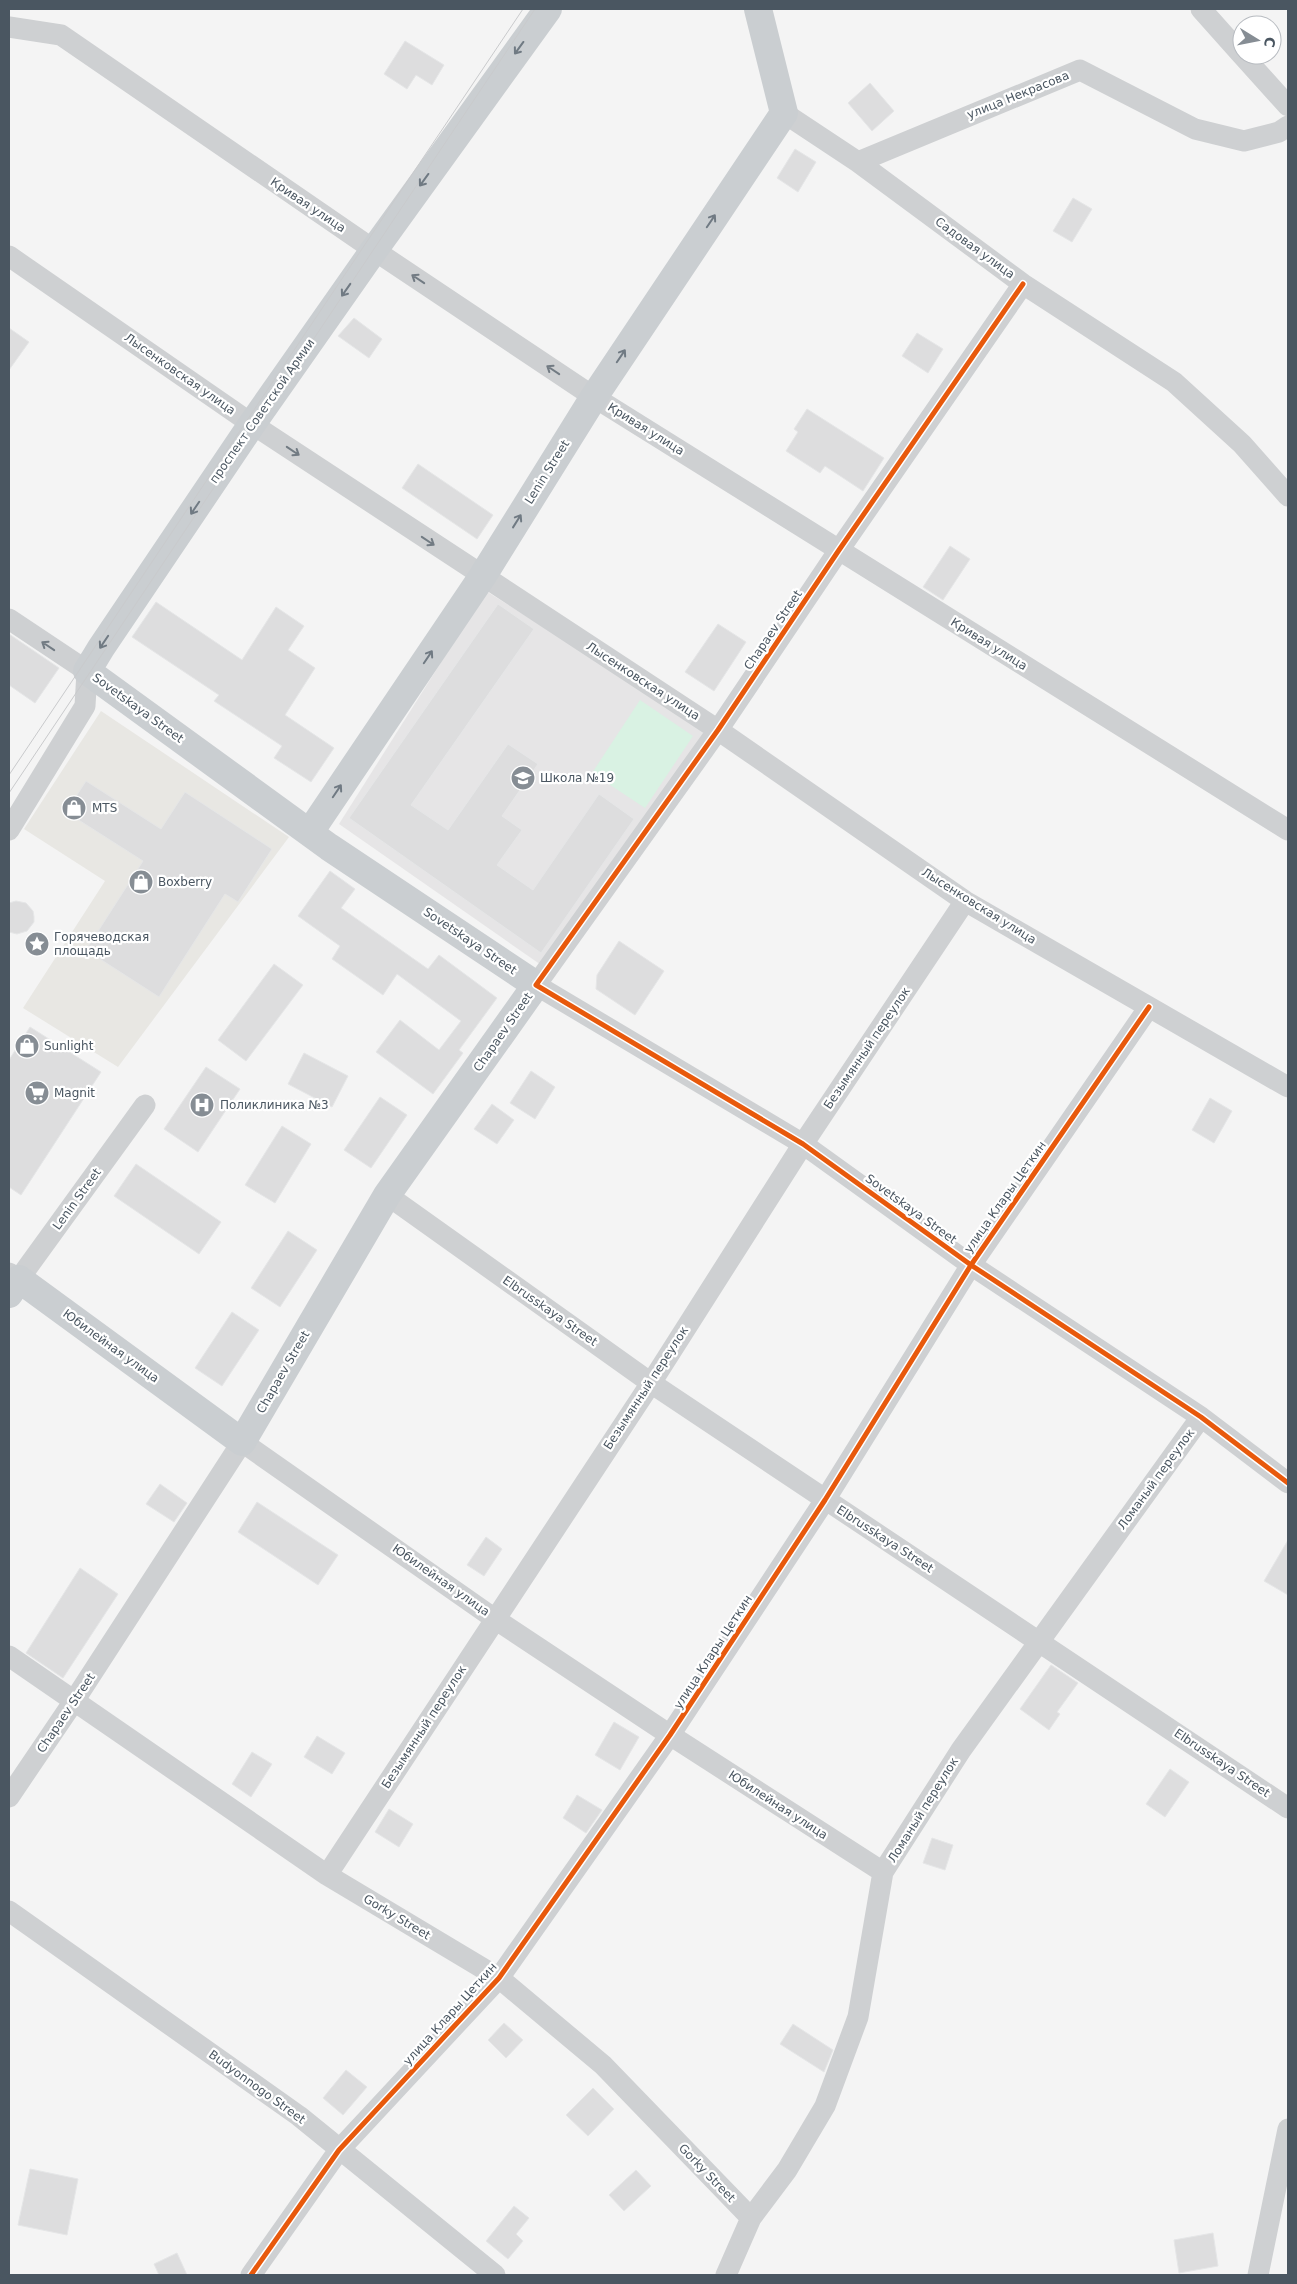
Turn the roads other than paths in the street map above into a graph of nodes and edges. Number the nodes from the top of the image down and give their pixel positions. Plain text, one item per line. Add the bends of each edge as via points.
1 (548, 9) edge
2 (758, 9) edge
3 (1201, 9) edge
4 (9, 27) edge
5 (1232, 44) edge
6 (1251, 65) edge
7 (1288, 106) edge
8 (784, 112) junction
9 (1288, 126) edge
10 (858, 162) junction
11 (374, 250) junction
12 (9, 256) edge
13 (1023, 284) junction
14 (594, 397) junction
15 (252, 424) junction
16 (1288, 496) edge
17 (839, 550) junction
18 (482, 577) junction
19 (9, 619) edge
20 (87, 671) junction
21 (718, 730) junction
22 (9, 830) edge
23 (1288, 830) edge
24 (310, 832) junction
25 (965, 901) junction
26 (536, 985) junction
27 (1149, 1007) junction
28 (1288, 1088) edge
29 (145, 1105) dead end
30 (803, 1144) junction
31 (387, 1195) junction
32 (971, 1265) junction
33 (12, 1282) edge
34 (651, 1383) junction
35 (1201, 1417) junction
36 (242, 1442) junction
37 (1288, 1483) edge
38 (825, 1500) junction
39 (495, 1619) junction
40 (1040, 1641) junction
41 (9, 1656) edge
42 (74, 1701) junction
43 (670, 1735) junction
44 (9, 1797) edge
45 (1288, 1808) edge
46 (883, 1872) junction
47 (327, 1875) junction
48 (9, 1911) edge
49 (499, 1978) junction
50 (1288, 2129) edge
51 (339, 2150) junction
52 (751, 2218) junction
53 (251, 2275) edge
54 (495, 2275) edge
55 (726, 2275) edge
56 (1258, 2275) edge

1 -> 11 main road, проспект Советской Армии
2 - 8 main road
3 - 5 street
4 - 11 street, Кривая улица via 61,35
6 - 7 street
8 - 10 street, Садовая улица
14 -> 8 main road, Lenin Street
9 - 10 street, улица Некрасова via 1279,132 1244,141 1195,129 1080,70
10 - 13 street, Садовая улица
14 -> 11 street, Кривая улица
11 -> 15 main road, проспект Советской Армии
12 - 15 street, Лысенковская улица
13 - 16 street, Садовая улица via 1174,382 1242,444
13 - 17 street, Chapaev Street
14 - 17 street, Кривая улица
18 -> 14 main road, Lenin Street
15 -> 18 street, Лысенковская улица
15 -> 20 main road, проспект Советской Армии
17 - 21 street, Chapaev Street
17 - 23 street, Кривая улица
18 - 21 street, Лысенковская улица
24 -> 18 main road, Lenin Street
20 -> 19 street, Sovetskaya Street
20 - 22 street, проспект Советской Армии via 85,706
20 - 24 main road, Sovetskaya Street
21 - 25 street, Лысенковская улица
21 - 26 street, Chapaev Street
24 - 26 main road, Sovetskaya Street
25 - 27 street, Лысенковская улица
25 - 30 street, Безымянный переулок
26 - 30 street, Sovetskaya Street
26 - 31 main road, Chapaev Street
27 - 28 street, Лысенковская улица
27 - 32 street, улица Клары Цеткин
29 - 33 street, Lenin Street
30 - 32 street, Sovetskaya Street
30 - 34 street, Безымянный переулок
31 - 34 street, Elbrusskaya Street
31 - 36 main road, Chapaev Street
32 - 35 street, Sovetskaya Street
32 - 38 street, улица Клары Цеткин
33 - 36 main road, Юбилейная улица
34 - 38 street, Elbrusskaya Street
34 - 39 street, Безымянный переулок
35 - 37 street, Sovetskaya Street
35 - 40 street, Ломаный переулок
36 - 39 street, Юбилейная улица
36 - 42 street, Chapaev Street
38 - 40 street, Elbrusskaya Street
38 - 43 street, улица Клары Цеткин
39 - 43 street, Юбилейная улица
39 - 47 street, Безымянный переулок
40 - 45 street, Elbrusskaya Street
40 - 46 street, Ломаный переулок via 962,1750
41 - 42 street, Gorky Street
42 - 44 street, Chapaev Street
42 - 47 street, Gorky Street
43 - 46 street, Юбилейная улица
43 - 49 street, улица Клары Цеткин
46 - 52 street, Ломаный переулок via 858,2017 825,2106 787,2170
47 - 49 street, Gorky Street
48 - 51 street, Budyonnogo Street via 298,2116
49 - 51 street, улица Клары Цеткин
49 - 52 street, Gorky Street via 604,2065
50 - 56 street
51 - 53 street, улица Клары Цеткин
51 - 54 street, Budyonnogo Street
52 - 55 street, Ломаный переулок

